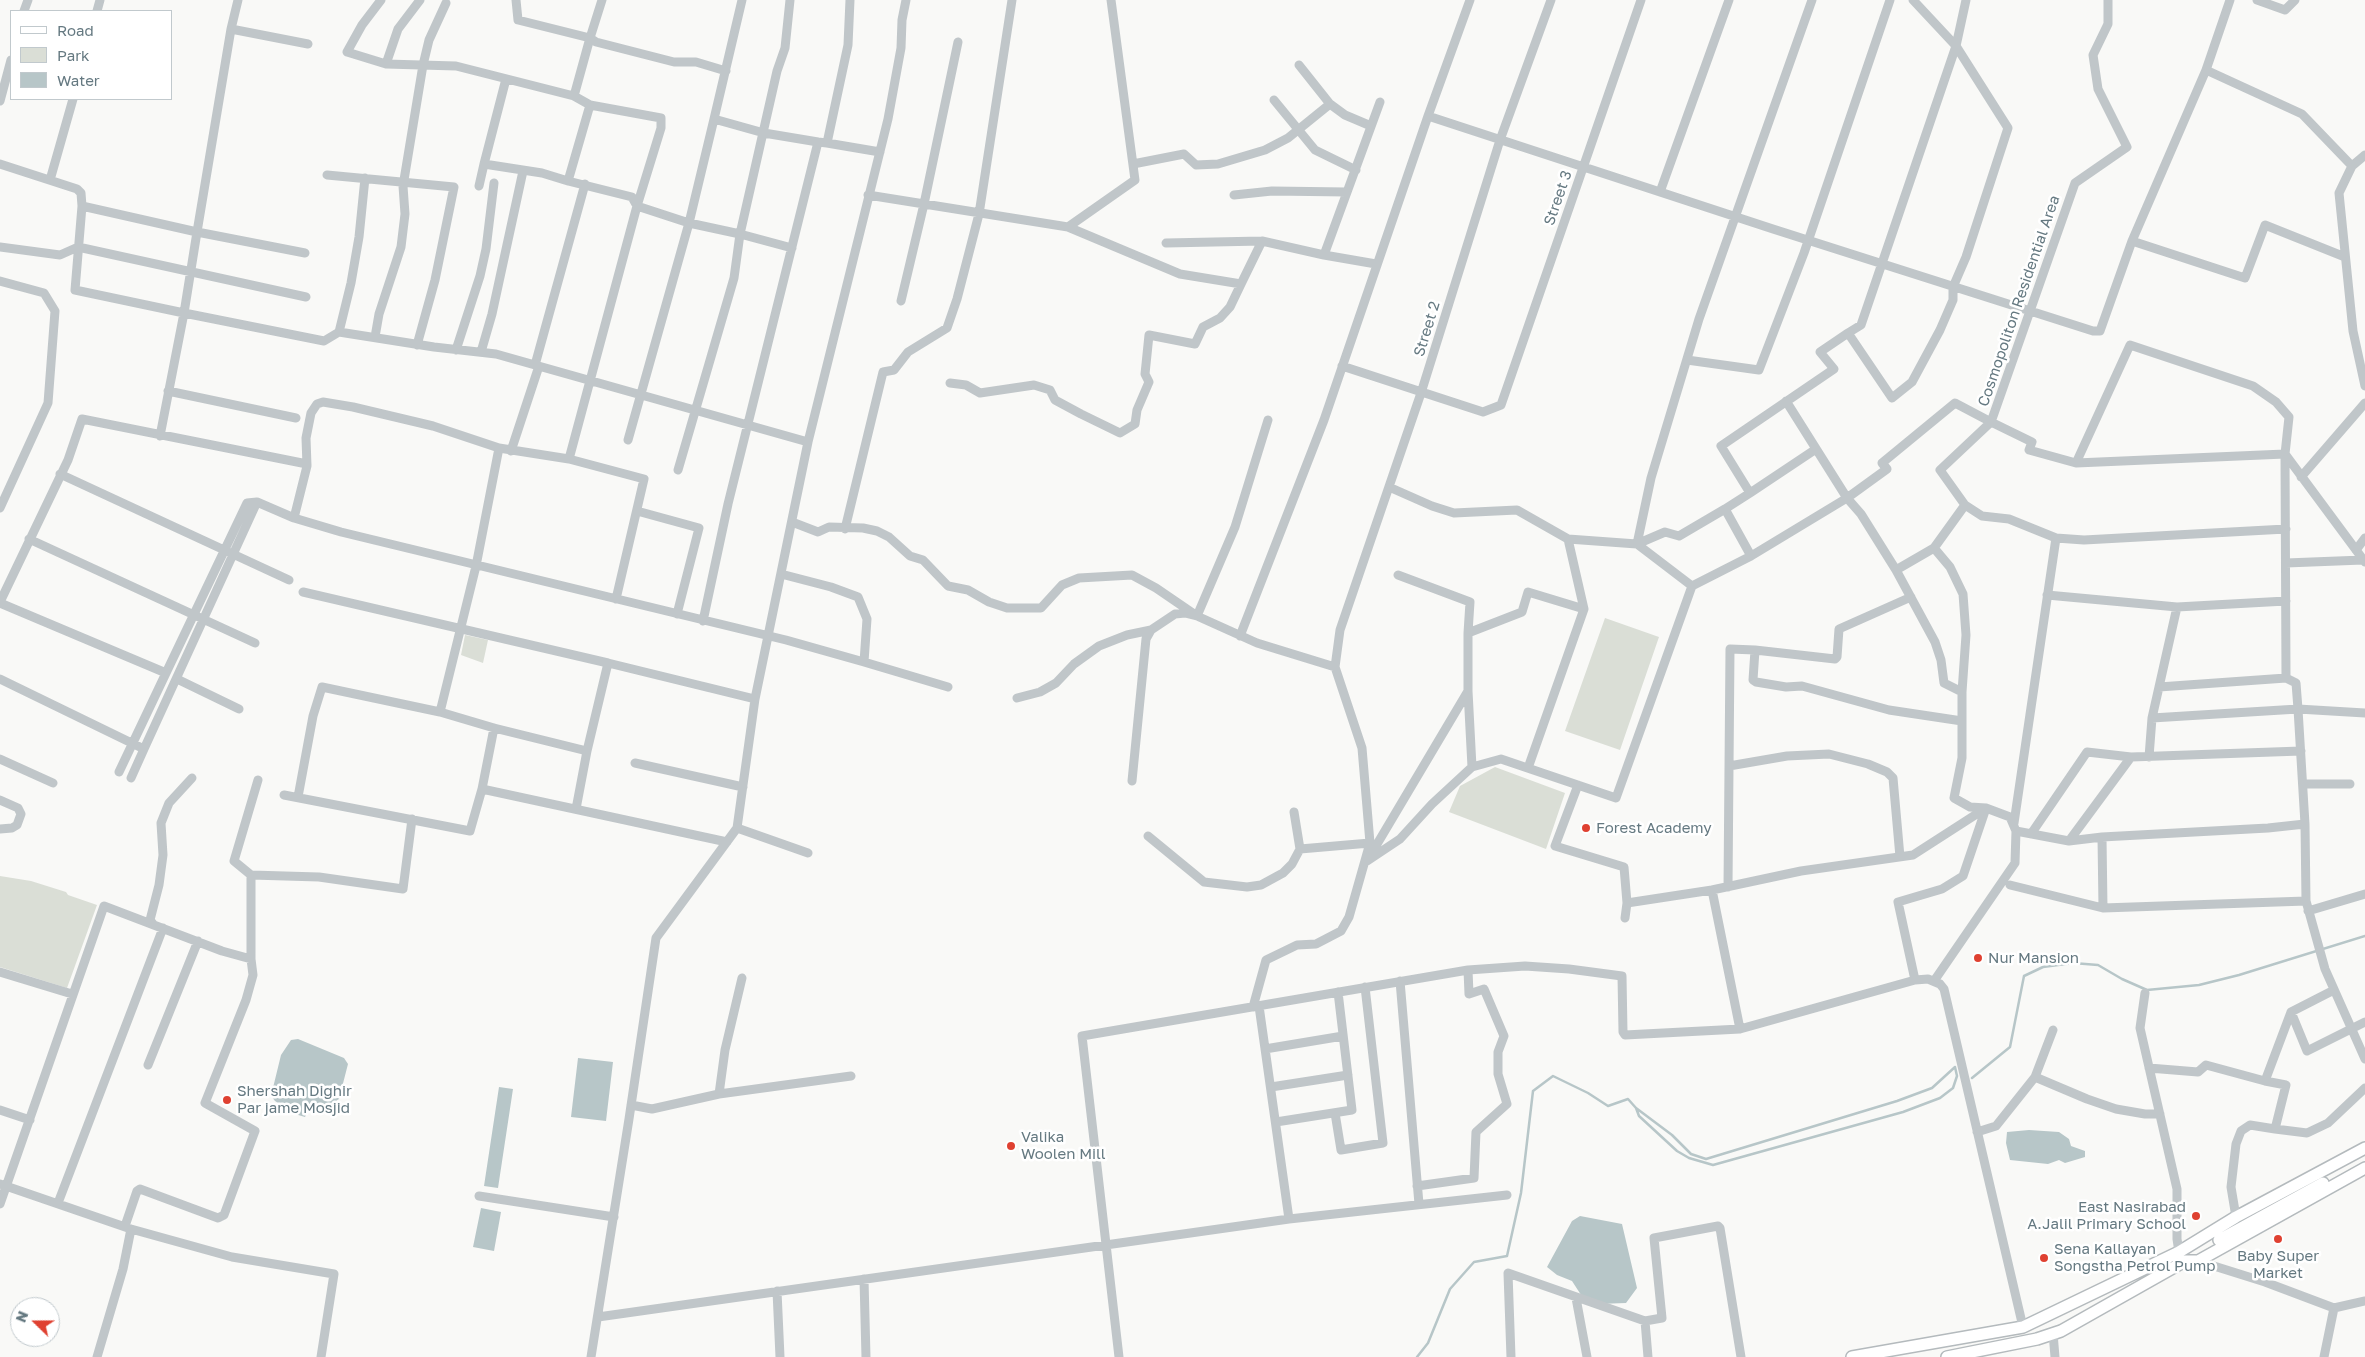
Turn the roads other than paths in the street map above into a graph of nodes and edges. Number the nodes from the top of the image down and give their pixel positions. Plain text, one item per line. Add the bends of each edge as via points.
1 (238, 0) edge
2 (381, 0) edge
3 (420, 0) edge
4 (516, 0) edge
5 (602, 0) edge
6 (742, 0) edge
7 (790, 0) edge
8 (850, 0) edge
9 (906, 0) edge
10 (1012, 0) edge
11 (1111, 0) edge
12 (1470, 0) edge
13 (1551, 0) edge
14 (1641, 0) edge
15 (1729, 0) edge
16 (1812, 0) edge
17 (1890, 0) edge
18 (1913, 0) edge
19 (1966, 0) edge
20 (2108, 0) edge
21 (2230, 0) edge
22 (2257, 0) edge
23 (2295, 0) edge
24 (446, 3) dead end
25 (231, 29) junction
26 (590, 38) junction
27 (958, 42) dead end
28 (308, 44) dead end
29 (1956, 46) junction
30 (10, 64) edge
31 (386, 64) junction
32 (423, 65) junction
33 (1299, 65) dead end
34 (2206, 70) junction
35 (726, 71) junction
36 (506, 79) junction
37 (574, 96) junction
38 (72, 100) edge
39 (1274, 100) dead end
40 (0, 101) edge
41 (1380, 102) dead end
42 (590, 104) junction
43 (1330, 104) junction
44 (1428, 116) junction
45 (714, 119) junction
46 (1371, 126) junction
47 (1299, 130) junction
48 (764, 133) junction
49 (1500, 140) junction
50 (822, 142) junction
51 (880, 152) junction
52 (2365, 155) edge
53 (0, 164) edge
54 (484, 164) junction
55 (1133, 164) junction
56 (2352, 166) junction
57 (1583, 167) junction
58 (523, 170) junction
59 (1356, 170) junction
60 (327, 175) dead end
61 (366, 178) junction
62 (50, 180) junction
63 (568, 180) junction
64 (494, 182) dead end
65 (404, 183) junction
66 (585, 184) junction
67 (479, 186) dead end
68 (1347, 192) junction
69 (1660, 192) junction
70 (868, 195) junction
71 (1234, 195) dead end
72 (924, 204) junction
73 (82, 206) junction
74 (638, 206) junction
75 (979, 214) junction
76 (1735, 217) junction
77 (689, 223) junction
78 (1068, 227) junction
79 (197, 232) junction
80 (740, 234) junction
81 (1262, 241) junction
82 (1808, 241) junction
83 (2132, 241) junction
84 (1166, 243) dead end
85 (0, 247) edge
86 (78, 247) junction
87 (792, 248) junction
88 (305, 253) dead end
89 (1324, 256) junction
90 (2345, 257) junction
91 (1376, 264) junction
92 (1880, 264) junction
93 (191, 272) junction
94 (0, 281) edge
95 (1240, 284) junction
96 (1953, 287) junction
97 (306, 297) dead end
98 (901, 301) dead end
99 (2031, 310) junction
100 (184, 313) junction
101 (339, 332) junction
102 (1848, 333) junction
103 (374, 337) junction
104 (417, 345) junction
105 (456, 350) junction
106 (482, 352) junction
107 (1687, 360) junction
108 (537, 365) junction
109 (1342, 366) junction
110 (591, 382) junction
111 (950, 383) dead end
112 (2365, 386) edge
113 (168, 391) junction
114 (1421, 393) junction
115 (641, 396) junction
116 (1786, 402) junction
117 (2365, 403) edge
118 (694, 411) junction
119 (296, 418) dead end
120 (1268, 420) dead end
121 (1991, 422) junction
122 (747, 426) junction
123 (160, 436) junction
124 (628, 440) dead end
125 (808, 442) junction
126 (499, 448) junction
127 (1816, 449) junction
128 (511, 451) junction
129 (2285, 454) junction
130 (569, 459) junction
131 (2076, 463) junction
132 (307, 464) junction
133 (678, 470) dead end
134 (60, 474) junction
135 (2301, 477) junction
136 (1389, 487) junction
137 (1750, 493) junction
138 (1847, 498) junction
139 (1965, 505) junction
140 (0, 508) edge
141 (1725, 509) junction
142 (637, 510) junction
143 (294, 518) junction
144 (792, 522) junction
145 (845, 529) junction
146 (2286, 529) junction
147 (2056, 538) junction
148 (2365, 538) edge
149 (29, 539) junction
150 (1568, 540) junction
151 (1637, 544) junction
152 (1934, 548) junction
153 (2356, 550) junction
154 (230, 552) junction
155 (1751, 556) junction
156 (2364, 561) edge
157 (2286, 563) junction
158 (476, 566) junction
159 (1896, 570) junction
160 (781, 574) junction
161 (1398, 575) dead end
162 (289, 580) dead end
163 (1692, 586) junction
164 (303, 592) dead end
165 (2047, 595) junction
166 (1911, 597) junction
167 (616, 599) junction
168 (2286, 601) junction
169 (0, 602) edge
170 (2177, 607) junction
171 (1584, 609) junction
172 (677, 614) junction
173 (195, 615) junction
174 (1196, 616) junction
175 (205, 620) junction
176 (703, 621) junction
177 (460, 627) junction
178 (1151, 630) junction
179 (1468, 633) junction
180 (1240, 636) junction
181 (768, 637) junction
182 (255, 643) dead end
183 (1755, 650) junction
184 (864, 662) junction
185 (608, 663) junction
186 (1335, 667) junction
187 (166, 673) junction
188 (2286, 678) junction
189 (0, 679) edge
190 (177, 679) junction
191 (948, 687) dead end
192 (2159, 687) junction
193 (1468, 691) junction
194 (1962, 692) junction
195 (1017, 698) dead end
196 (755, 699) junction
197 (239, 709) dead end
198 (2298, 709) junction
199 (440, 712) junction
200 (2365, 713) edge
201 (2152, 718) junction
202 (1962, 721) junction
203 (494, 728) junction
204 (132, 742) junction
205 (144, 749) junction
206 (587, 751) junction
207 (2301, 751) junction
208 (2131, 757) junction
209 (2149, 757) junction
210 (0, 759) edge
211 (634, 762) dead end
212 (1729, 766) junction
213 (1472, 767) junction
214 (1528, 768) junction
215 (119, 772) dead end
216 (131, 778) dead end
217 (192, 778) dead end
218 (258, 780) dead end
219 (1132, 780) dead end
220 (54, 784) dead end
221 (1578, 784) junction
222 (2303, 784) junction
223 (2350, 784) dead end
224 (743, 787) junction
225 (482, 789) junction
226 (284, 795) dead end
227 (298, 797) junction
228 (0, 800) edge
229 (1986, 808) junction
230 (576, 809) junction
231 (1294, 812) dead end
232 (412, 819) junction
233 (2305, 824) junction
234 (2015, 827) junction
235 (737, 828) junction
236 (0, 829) edge
237 (2031, 834) junction
238 (1148, 836) dead end
239 (2102, 837) junction
240 (2069, 840) junction
241 (727, 842) junction
242 (1370, 843) junction
243 (1300, 849) junction
244 (808, 852) dead end
245 (1900, 857) junction
246 (251, 875) junction
247 (2010, 885) dead end
248 (1728, 887) junction
249 (1712, 890) junction
250 (2365, 894) edge
251 (2306, 901) junction
252 (1627, 903) junction
253 (2103, 908) junction
254 (2308, 911) junction
255 (1625, 918) dead end
256 (153, 924) junction
257 (163, 928) junction
258 (198, 941) junction
259 (251, 959) junction
260 (1468, 970) junction
261 (0, 972) edge
262 (742, 978) dead end
263 (1915, 980) junction
264 (1400, 981) junction
265 (1934, 981) junction
266 (1365, 987) junction
267 (2334, 990) junction
268 (1338, 992) junction
269 (2145, 993) dead end
270 (72, 994) junction
271 (1256, 1006) junction
272 (2291, 1012) junction
273 (2365, 1022) edge
274 (1740, 1028) junction
275 (2352, 1029) junction
276 (2052, 1030) dead end
277 (1343, 1036) junction
278 (1266, 1049) junction
279 (2365, 1059) edge
280 (148, 1065) dead end
281 (2149, 1068) junction
282 (1348, 1075) junction
283 (851, 1076) dead end
284 (2036, 1078) junction
285 (2265, 1081) junction
286 (1271, 1087) junction
287 (2365, 1088) edge
288 (719, 1094) junction
289 (632, 1105) junction
290 (0, 1110) edge
291 (1335, 1113) junction
292 (2160, 1114) junction
293 (30, 1120) junction
294 (1276, 1122) junction
295 (2275, 1129) junction
296 (1976, 1132) junction
297 (2365, 1148) edge
298 (2365, 1154) edge
299 (2365, 1160) edge
300 (2365, 1168) edge
301 (3, 1185) edge
302 (1417, 1186) junction
303 (2307, 1188) junction
304 (1507, 1195) dead end
305 (479, 1196) dead end
306 (58, 1203) junction
307 (0, 1204) edge
308 (1419, 1204) junction
309 (614, 1217) junction
310 (2236, 1217) junction
311 (1289, 1219) junction
312 (128, 1228) junction
313 (1106, 1244) junction
314 (2193, 1244) junction
315 (2182, 1256) junction
316 (2198, 1261) junction
317 (864, 1279) junction
318 (778, 1291) junction
319 (1576, 1298) junction
320 (2365, 1301) edge
321 (2334, 1308) junction
322 (598, 1317) junction
323 (1645, 1321) junction
324 (2023, 1327) junction
325 (2054, 1334) junction
326 (1967, 1356) edge
327 (97, 1357) edge
328 (321, 1357) edge
329 (591, 1357) edge
330 (780, 1357) edge
331 (866, 1357) edge
332 (1119, 1357) edge
333 (1511, 1357) edge
334 (1587, 1357) edge
335 (1648, 1357) edge
336 (1740, 1357) edge
337 (1852, 1357) edge
338 (1948, 1357) edge
339 (2055, 1357) edge
340 (2324, 1357) edge

1 - 25 street
2 - 31 street via 347,52
3 - 31 street via 398,29
4 - 26 street via 518,20
5 - 26 street
6 - 35 street
7 - 48 street via 785,48
8 - 50 street via 848,45
9 - 51 street via 901,48
10 - 75 street
11 - 55 street
12 - 44 street
13 - 49 street, Street 2
14 - 57 street, Street 3
15 - 69 street
16 - 76 street
17 - 82 street
18 - 29 street
19 - 29 street
20 - 99 street, Cosmopoliton Residential Area via 2108,24 2093,55 2098,89 2126,147 2075,183
21 - 34 street
22 - 23 street via 2285,10
24 - 32 street via 429,40
25 - 28 street
25 - 79 street
26 - 35 street via 628,51 674,62 696,62
26 - 37 street
27 - 72 street
29 - 92 street
29 - 96 street via 2008,128
30 - 40 street
31 - 32 street
32 - 36 street via 456,66
32 - 65 street
33 - 43 street
34 - 56 street via 2302,114
34 - 83 street
35 - 45 street
36 - 37 street
36 - 54 street
37 - 42 street
38 - 62 street
39 - 47 street
41 - 46 street
42 - 63 street
42 - 74 street via 661,118 661,128
43 - 46 street via 1345,115
43 - 47 street
44 - 49 street
44 - 91 street
45 - 48 street
45 - 77 street
46 - 59 street
47 - 55 street via 1265,150 1218,164 1196,166 1184,154
47 - 59 street via 1316,150
48 - 50 street
48 - 80 street
49 - 57 street
49 - 114 street, Street 2
50 - 51 street
50 - 87 street
51 - 70 street
52 - 56 street
53 - 62 street
54 - 58 street
54 - 67 street
55 - 78 street via 1135,180
56 - 90 street via 2339,193
57 - 69 street
57 - 114 street, Street 3 via 1501,405 1483,412
58 - 63 street
58 - 106 street
59 - 68 street
60 - 61 street
61 - 65 street
61 - 101 street via 352,283
62 - 73 street via 77,189 81,193
63 - 66 street
64 - 105 street via 480,276
65 - 103 street via 401,247
65 - 104 street via 454,187 435,280
66 - 74 street via 632,197
66 - 108 street
68 - 71 street via 1272,191
68 - 89 street
69 - 76 street
70 - 72 street
70 - 125 street
72 - 75 street
72 - 98 street
73 - 79 street
73 - 86 street
74 - 77 street
74 - 110 street
75 - 78 street
75 - 145 street via 958,299 947,328 908,352 894,370 883,372
76 - 82 street
76 - 107 street
77 - 80 street
77 - 115 street
78 - 95 street via 1180,274
79 - 88 street
79 - 93 street
80 - 87 street
80 - 118 street via 734,278
81 - 84 street
81 - 89 street
81 - 95 street
82 - 92 street
82 - 107 street via 1759,370
83 - 90 street via 2245,278 2265,225
83 - 99 street via 2100,331
85 - 86 street via 60,255
86 - 93 street
86 - 100 street via 75,290
87 - 122 street
89 - 91 street
90 - 112 street via 2353,331
91 - 109 street
92 - 96 street
92 - 102 street via 1860,325
93 - 97 street
93 - 100 street
94 - 140 street via 44,293 55,312 48,404
95 - 111 street via 1230,308 1203,327 1195,344 1148,334 1145,374 1149,382 1134,424 1120,433 1055,400 1050,390 1034,385 980,393 966,385
96 - 99 street
96 - 102 street via 1953,300 1912,382 1892,398
99 - 121 street, Cosmopoliton Residential Area
100 - 101 street via 324,341
100 - 113 street
101 - 103 street
102 - 116 street via 1820,352 1834,369
103 - 104 street
104 - 105 street
105 - 106 street
106 - 108 street
107 - 151 street via 1651,478
108 - 110 street
108 - 128 street
109 - 114 street
109 - 180 street
110 - 115 street
110 - 130 street
113 - 119 street
113 - 123 street
114 - 136 street, Street 2
115 - 118 street
115 - 124 street
116 - 127 street
116 - 137 street via 1721,446
117 - 135 street
118 - 122 street
118 - 133 street
120 - 174 street via 1235,527
121 - 131 street, Cosmopoliton Residential Area via 2032,442 2029,450
121 - 138 street via 1955,404 1882,463 1887,469
121 - 139 street via 1940,470
122 - 125 street
122 - 176 street
123 - 132 street
123 - 134 street via 82,419
125 - 144 street
126 - 128 street
126 - 132 street via 433,426 323,402 311,413 306,438
126 - 158 street
127 - 137 street
127 - 138 street
128 - 130 street
129 - 131 street, Cosmopoliton Residential Area
129 - 131 street via 2289,417 2276,402 2252,386 2130,345
129 - 135 street
129 - 146 street
130 - 142 street via 644,479
132 - 143 street
134 - 149 street
134 - 154 street
135 - 153 street
136 - 150 street via 1454,513 1517,510
136 - 186 street, Street 2 via 1340,630
137 - 141 street
138 - 155 street
138 - 159 street via 1861,514
139 - 147 street via 1982,516 2009,519
139 - 152 street
141 - 151 street via 1690,532 1679,536 1665,532
141 - 155 street
142 - 167 street
142 - 172 street via 699,528
143 - 154 street via 257,502 247,503
143 - 158 street
144 - 145 street via 818,532 829,527
144 - 160 street
145 - 174 street via 878,531 910,556 923,560 948,586 968,590 1007,608 1041,608 1062,585 1079,578 1132,575
146 - 147 street via 2084,540
146 - 157 street
147 - 165 street
148 - 153 street
149 - 169 street
149 - 173 street
150 - 151 street
150 - 171 street
151 - 163 street
152 - 159 street
152 - 194 street via 1950,567 1962,594 1966,635
153 - 156 street
154 - 162 street
154 - 173 street
154 - 175 street
155 - 163 street
156 - 157 street
157 - 168 street
158 - 167 street
158 - 177 street
159 - 166 street
160 - 181 street
160 - 184 street via 858,597 867,619
161 - 179 street via 1470,602
163 - 221 street via 1616,798
164 - 177 street
165 - 170 street
165 - 234 street
166 - 183 street via 1839,629 1837,657 1834,659
166 - 194 street via 1935,642 1944,683
167 - 172 street
168 - 170 street
168 - 188 street
169 - 187 street
170 - 192 street
171 - 179 street via 1528,592 1522,612
171 - 214 street
172 - 176 street
173 - 175 street
173 - 187 street
174 - 178 street via 1175,614
174 - 180 street
175 - 182 street
175 - 190 street
176 - 181 street
177 - 185 street
177 - 199 street
178 - 195 street via 1099,646 1074,664 1056,683 1040,692
178 - 219 street via 1146,639
179 - 193 street
180 - 186 street
181 - 184 street
181 - 196 street
183 - 202 street via 1753,680 1756,682 1802,686 1889,710
183 - 212 street via 1732,648 1729,651
184 - 191 street
185 - 196 street
185 - 206 street
186 - 242 street via 1362,748
187 - 204 street
188 - 192 street
188 - 198 street via 2296,683
189 - 204 street
190 - 197 street
190 - 205 street
192 - 201 street
193 - 213 street
193 - 213 street via 1367,861 1400,840
194 - 202 street
196 - 224 street
198 - 200 street
198 - 201 street
198 - 207 street
199 - 203 street
199 - 227 street via 322,687 313,716
201 - 209 street
202 - 229 street via 1962,758 1954,798 1970,807
203 - 206 street
203 - 225 street
204 - 205 street
204 - 215 street
205 - 216 street
206 - 230 street
207 - 209 street
207 - 222 street
208 - 209 street
208 - 237 street via 2088,752
208 - 240 street
210 - 220 street
211 - 224 street
212 - 245 street via 1787,756 1829,754 1887,772 1893,778
212 - 248 street
213 - 214 street via 1501,759
214 - 221 street
217 - 256 street via 169,803 161,823 163,855 150,920
218 - 246 street via 234,861
221 - 252 street via 1555,846 1624,867
222 - 223 street
222 - 233 street
224 - 235 street
225 - 230 street
225 - 232 street via 470,830
226 - 227 street
227 - 232 street
228 - 236 street via 18,808 21,814 19,822 12,828
229 - 234 street via 2010,817
229 - 245 street via 1913,855
229 - 263 street via 1963,876 1942,889 1898,902
230 - 241 street
231 - 243 street
232 - 246 street via 403,889 319,876
233 - 239 street
233 - 251 street
234 - 237 street
234 - 265 street via 2014,865
235 - 241 street
235 - 244 street
237 - 240 street
238 - 243 street via 1204,882 1247,887 1267,883 1283,874
239 - 240 street
239 - 253 street
241 - 289 street via 656,938
242 - 243 street
242 - 271 street via 1349,918 1341,930 1316,944 1297,945 1266,960
245 - 248 street via 1801,871
246 - 259 street
247 - 253 street
248 - 249 street
249 - 252 street
249 - 274 street
250 - 254 street
251 - 253 street
251 - 254 street
252 - 255 street
254 - 267 street
256 - 257 street
256 - 270 street via 104,906
257 - 258 street
257 - 306 street
258 - 259 street
258 - 280 street
259 - 312 street via 254,975 205,1103 255,1131 224,1215 218,1218 140,1189
260 - 264 street
260 - 274 street via 1525,966 1622,976 1625,1035
260 - 302 street via 1469,994 1484,989 1504,1036 1498,1052 1498,1074 1507,1104 1476,1132 1474,1178
261 - 270 street
262 - 288 street via 725,1050
263 - 265 street
263 - 274 street
264 - 266 street
264 - 302 street
265 - 296 street via 1944,989
266 - 268 street
266 - 291 street via 1384,1144 1340,1150
267 - 272 street
267 - 275 street
268 - 271 street
268 - 277 street
269 - 281 street via 2140,1028
270 - 293 street
271 - 278 street
271 - 313 street via 1082,1036
272 - 275 street via 2307,1051
272 - 285 street
273 - 275 street
275 - 279 street
276 - 284 street
277 - 278 street
277 - 282 street
278 - 286 street
281 - 285 street via 2198,1072 2206,1065
281 - 292 street
282 - 286 street
282 - 291 street via 1352,1110
283 - 288 street
284 - 292 street via 2116,1109
284 - 296 street via 1996,1126
285 - 295 street via 2286,1085
286 - 294 street
287 - 295 street via 2328,1123 2307,1133
288 - 289 street via 652,1109
289 - 309 street
290 - 293 street
291 - 294 street
292 - 315 street via 2177,1190 2177,1239
293 - 301 street
294 - 311 street
295 - 310 street via 2250,1125 2241,1131 2232,1164 2231,1187
296 - 324 street
297 - 310 main road
298 - 303 main road
299 - 303 main road
300 - 316 main road
301 - 306 street
301 - 307 street
302 - 308 street
303 - 314 main road via 2205,1241
303 - 315 main road
304 - 308 street
305 - 309 street
306 - 312 street
308 - 311 street
309 - 322 street
310 - 314 main road
311 - 313 street
312 - 327 street via 123,1269
312 - 328 street via 232,1257 334,1274
313 - 317 street
313 - 332 street
314 - 315 main road
315 - 316 main road
315 - 324 main road
315 - 325 main road
316 - 321 street
317 - 318 street
317 - 331 street
318 - 322 street
318 - 330 street
319 - 323 street
319 - 333 street via 1508,1273
319 - 334 street
320 - 321 street
321 - 340 street
322 - 329 street
323 - 335 street
323 - 336 street via 1662,1318 1655,1237 1719,1226
324 - 337 main road
325 - 326 main road
325 - 339 street
326 - 338 main road

